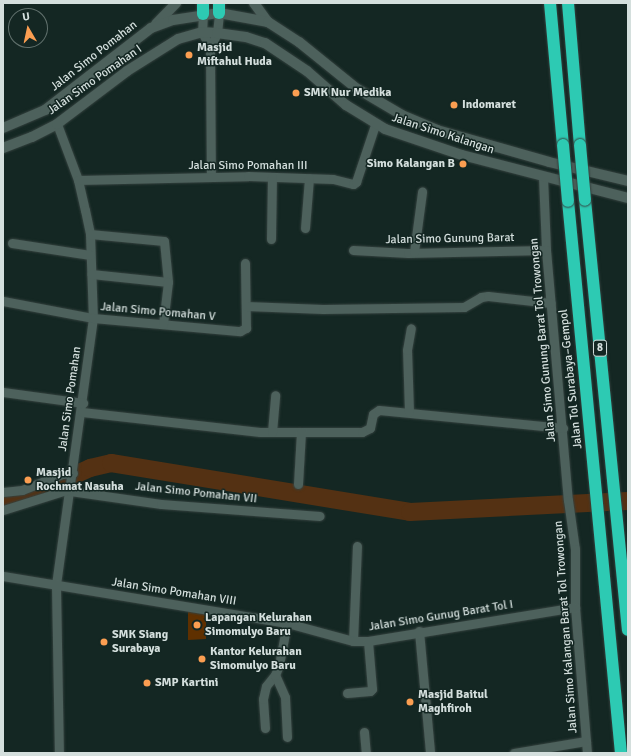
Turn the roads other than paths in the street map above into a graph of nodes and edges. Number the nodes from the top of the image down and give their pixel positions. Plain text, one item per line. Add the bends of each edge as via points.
1 (176, 3) edge
2 (254, 3) edge
3 (550, 3) edge
4 (568, 3) edge
5 (203, 8) edge
6 (219, 8) edge
7 (268, 22) junction
8 (151, 28) junction
9 (202, 32) junction
10 (217, 33) junction
11 (210, 48) junction
12 (375, 125) junction
13 (3, 128) edge
14 (58, 129) junction
15 (3, 148) edge
16 (211, 176) junction
17 (272, 177) junction
18 (543, 177) junction
19 (309, 178) junction
20 (78, 180) junction
21 (628, 181) edge
22 (422, 192) dead end
23 (628, 198) edge
24 (305, 228) dead end
25 (90, 234) junction
26 (271, 239) dead end
27 (12, 243) dead end
28 (353, 250) dead end
29 (546, 250) junction
30 (414, 252) junction
31 (90, 255) junction
32 (245, 263) dead end
33 (90, 274) junction
34 (168, 282) junction
35 (3, 301) edge
36 (551, 303) junction
37 (246, 306) junction
38 (93, 318) junction
39 (163, 324) junction
40 (411, 328) dead end
41 (3, 392) edge
42 (275, 395) dead end
43 (82, 407) junction
44 (409, 412) junction
45 (563, 428) junction
46 (272, 432) junction
47 (301, 432) junction
48 (73, 474) junction
49 (298, 484) dead end
50 (71, 489) junction
51 (3, 492) edge
52 (568, 500) joint
53 (3, 510) edge
54 (320, 516) dead end
55 (357, 546) dead end
56 (3, 576) edge
57 (56, 586) junction
58 (574, 607) junction
59 (287, 623) junction
60 (628, 630) edge
61 (419, 631) junction
62 (353, 641) junction
63 (368, 641) junction
64 (274, 675) junction
65 (347, 693) dead end
66 (265, 728) dead end
67 (364, 732) dead end
68 (287, 737) dead end
69 (586, 741) junction
70 (58, 753) edge
71 (366, 753) edge
72 (430, 753) edge
73 (514, 753) edge
74 (587, 753) edge
75 (621, 753) edge

1 - 8 main road
2 - 7 main road
3 - 75 highway, Jalan Tol Surabaya–Gempol / 8, bridge
4 - 60 highway, 8, bridge
5 - 6 main road, Jalan Simo Kalangan
5 - 8 main road, Jalan Simo Pomahan
5 - 9 street
6 - 7 main road, Jalan Simo Kalangan
6 - 10 street
7 - 21 main road, Jalan Simo Kalangan via 299,42 356,88 402,115 468,139
8 - 13 main road, Jalan Simo Pomahan via 46,110
9 - 10 main road, Jalan Simo Kalangan
9 - 11 street
9 - 14 main road, Jalan Simo Pomahan I via 178,39 127,71
10 - 11 street
10 - 12 main road, Jalan Simo Kalangan via 246,36 265,43 288,57
11 - 16 street
12 - 18 main road, Jalan Simo Kalangan via 414,141
12 - 19 street, Jalan Simo Pomahan III via 355,184
14 - 15 main road, Jalan Simo Pomahan I
14 - 20 street, Jalan Simo Pomahan
16 - 17 street, Jalan Simo Pomahan III
16 - 20 street, Jalan Simo Pomahan III
17 - 19 street, Jalan Simo Pomahan III
17 - 26 street
18 - 23 main road, Jalan Simo Kalangan
18 - 29 street, Jalan Simo Gunung Barat Tol Trowongan
19 - 24 street
20 - 25 street, Jalan Simo Pomahan
22 - 30 street
25 - 31 street, Jalan Simo Pomahan
25 - 34 street via 164,241
27 - 31 street
28 - 30 street, Jalan Simo Gunung Barat
29 - 30 street, Jalan Simo Gunung Barat
29 - 36 street, Jalan Simo Gunung Barat Tol Trowongan
31 - 33 street, Jalan Simo Pomahan
32 - 37 street, Jalan Simo Pomahan V
33 - 34 street
33 - 38 street, Jalan Simo Pomahan
34 - 39 street
35 - 38 street, Jalan Simo Pomahan V
36 - 37 street via 488,296 481,297 464,307 323,309
36 - 45 street, Jalan Simo Gunung Barat Tol Trowongan
37 - 39 street, Jalan Simo Pomahan V via 246,328 243,331
38 - 39 street, Jalan Simo Pomahan V
38 - 43 street, Jalan Simo Pomahan
40 - 44 street via 407,350
41 - 43 street
42 - 46 street
43 - 46 street
43 - 48 street, Jalan Simo Pomahan
44 - 45 street
44 - 47 street via 376,410 370,428 362,432
45 - 52 street, Jalan Simo Gunung Barat Tol Trowongan
46 - 47 street
47 - 49 street
48 - 50 street, Jalan Simo Pomahan
48 - 51 street via 62,474 51,481 22,490
50 - 53 street
50 - 54 street, Jalan Simo Pomahan VII via 160,504
50 - 57 street, Jalan Simo Pomahan
52 - 58 street, Jalan Simo Kalangan Barat Tol Trowongan via 576,578
55 - 62 street
56 - 57 street, Jalan Simo Pomahan VIII
57 - 59 street, Jalan Simo Pomahan VIII
57 - 70 street, Jalan Simo Pomahan
58 - 61 street, Jalan Simo Gunug Barat Tol I
58 - 69 street, Jalan Simo Kalangan Barat Tol Trowongan
59 - 62 street, Jalan Simo Gunug Barat Tol I
59 - 64 street via 279,664
61 - 63 street, Jalan Simo Gunug Barat Tol I
61 - 72 street
62 - 63 street, Jalan Simo Gunug Barat Tol I
63 - 65 street via 372,689 370,692
64 - 66 street via 266,686 263,699
64 - 68 street via 285,697
67 - 71 street
69 - 73 street
69 - 74 street, Jalan Simo Kalangan Barat Tol Trowongan

